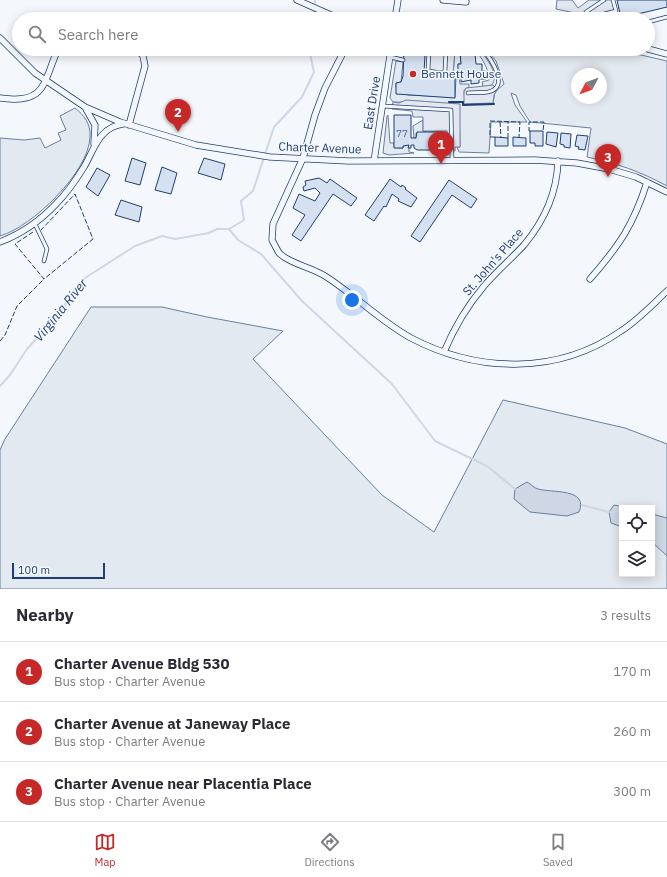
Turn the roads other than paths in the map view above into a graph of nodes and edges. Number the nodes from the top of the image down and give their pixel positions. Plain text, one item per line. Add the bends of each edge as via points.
1 (297, 0) edge
2 (398, 0) edge
3 (443, 0) edge
4 (604, 0) edge
5 (613, 0) edge
6 (466, 2) dead end
7 (321, 12) edge
8 (397, 12) edge
9 (586, 12) edge
10 (613, 12) edge
11 (667, 17) edge
12 (655, 20) edge
13 (0, 38) edge
14 (655, 50) edge
15 (12, 51) edge
16 (667, 52) edge
17 (17, 56) edge
18 (55, 56) edge
19 (143, 56) edge
20 (341, 56) edge
21 (429, 56) edge
22 (446, 56) edge
23 (488, 56) edge
24 (390, 57) joint
25 (403, 60) dead end
26 (46, 82) junction
27 (468, 93) dead end
28 (0, 98) edge
29 (382, 106) junction
30 (85, 107) junction
31 (129, 125) junction
32 (94, 145) junction
33 (303, 158) junction
34 (452, 160) junction
35 (374, 161) junction
36 (558, 161) junction
37 (647, 182) junction
38 (667, 192) edge
39 (34, 224) junction
40 (0, 242) edge
41 (44, 261) dead end
42 (590, 279) dead end
43 (667, 291) edge
44 (444, 352) junction

1 - 7 street
2 - 8 street
3 - 6 street
4 - 9 lane
5 - 10 lane via 616,11
11 - 12 lane
13 - 15 street, Charter Avenue
14 - 16 street
17 - 26 street, Charter Avenue
18 - 26 street
19 - 31 street via 144,77
20 - 33 street via 325,88
21 - 22 lane via 428,71 442,73 445,71
23 - 27 lane via 496,69 498,82 488,92
24 - 25 lane
24 - 29 street, East Drive
26 - 28 street via 41,91 32,96
26 - 30 street, Charter Avenue
29 - 34 lane via 451,110
29 - 35 street, East Drive
30 - 31 street, Charter Avenue
30 - 32 street via 95,126
31 - 32 street via 115,125 106,130
31 - 33 street, Charter Avenue via 196,145 261,156
32 - 39 street via 76,179 57,204
33 - 35 street, Charter Avenue
33 - 44 street via 273,224 272,240 279,253 290,261 324,275 382,320 411,338
34 - 35 street, Charter Avenue
34 - 36 street, Charter Avenue
36 - 37 street, Charter Avenue via 609,169
36 - 44 street, St. John's Place via 552,195 536,230 474,299
37 - 38 street, Charter Avenue
37 - 42 street via 630,227
39 - 40 street
39 - 41 lane via 47,249
43 - 44 street via 608,340 544,363 490,364

